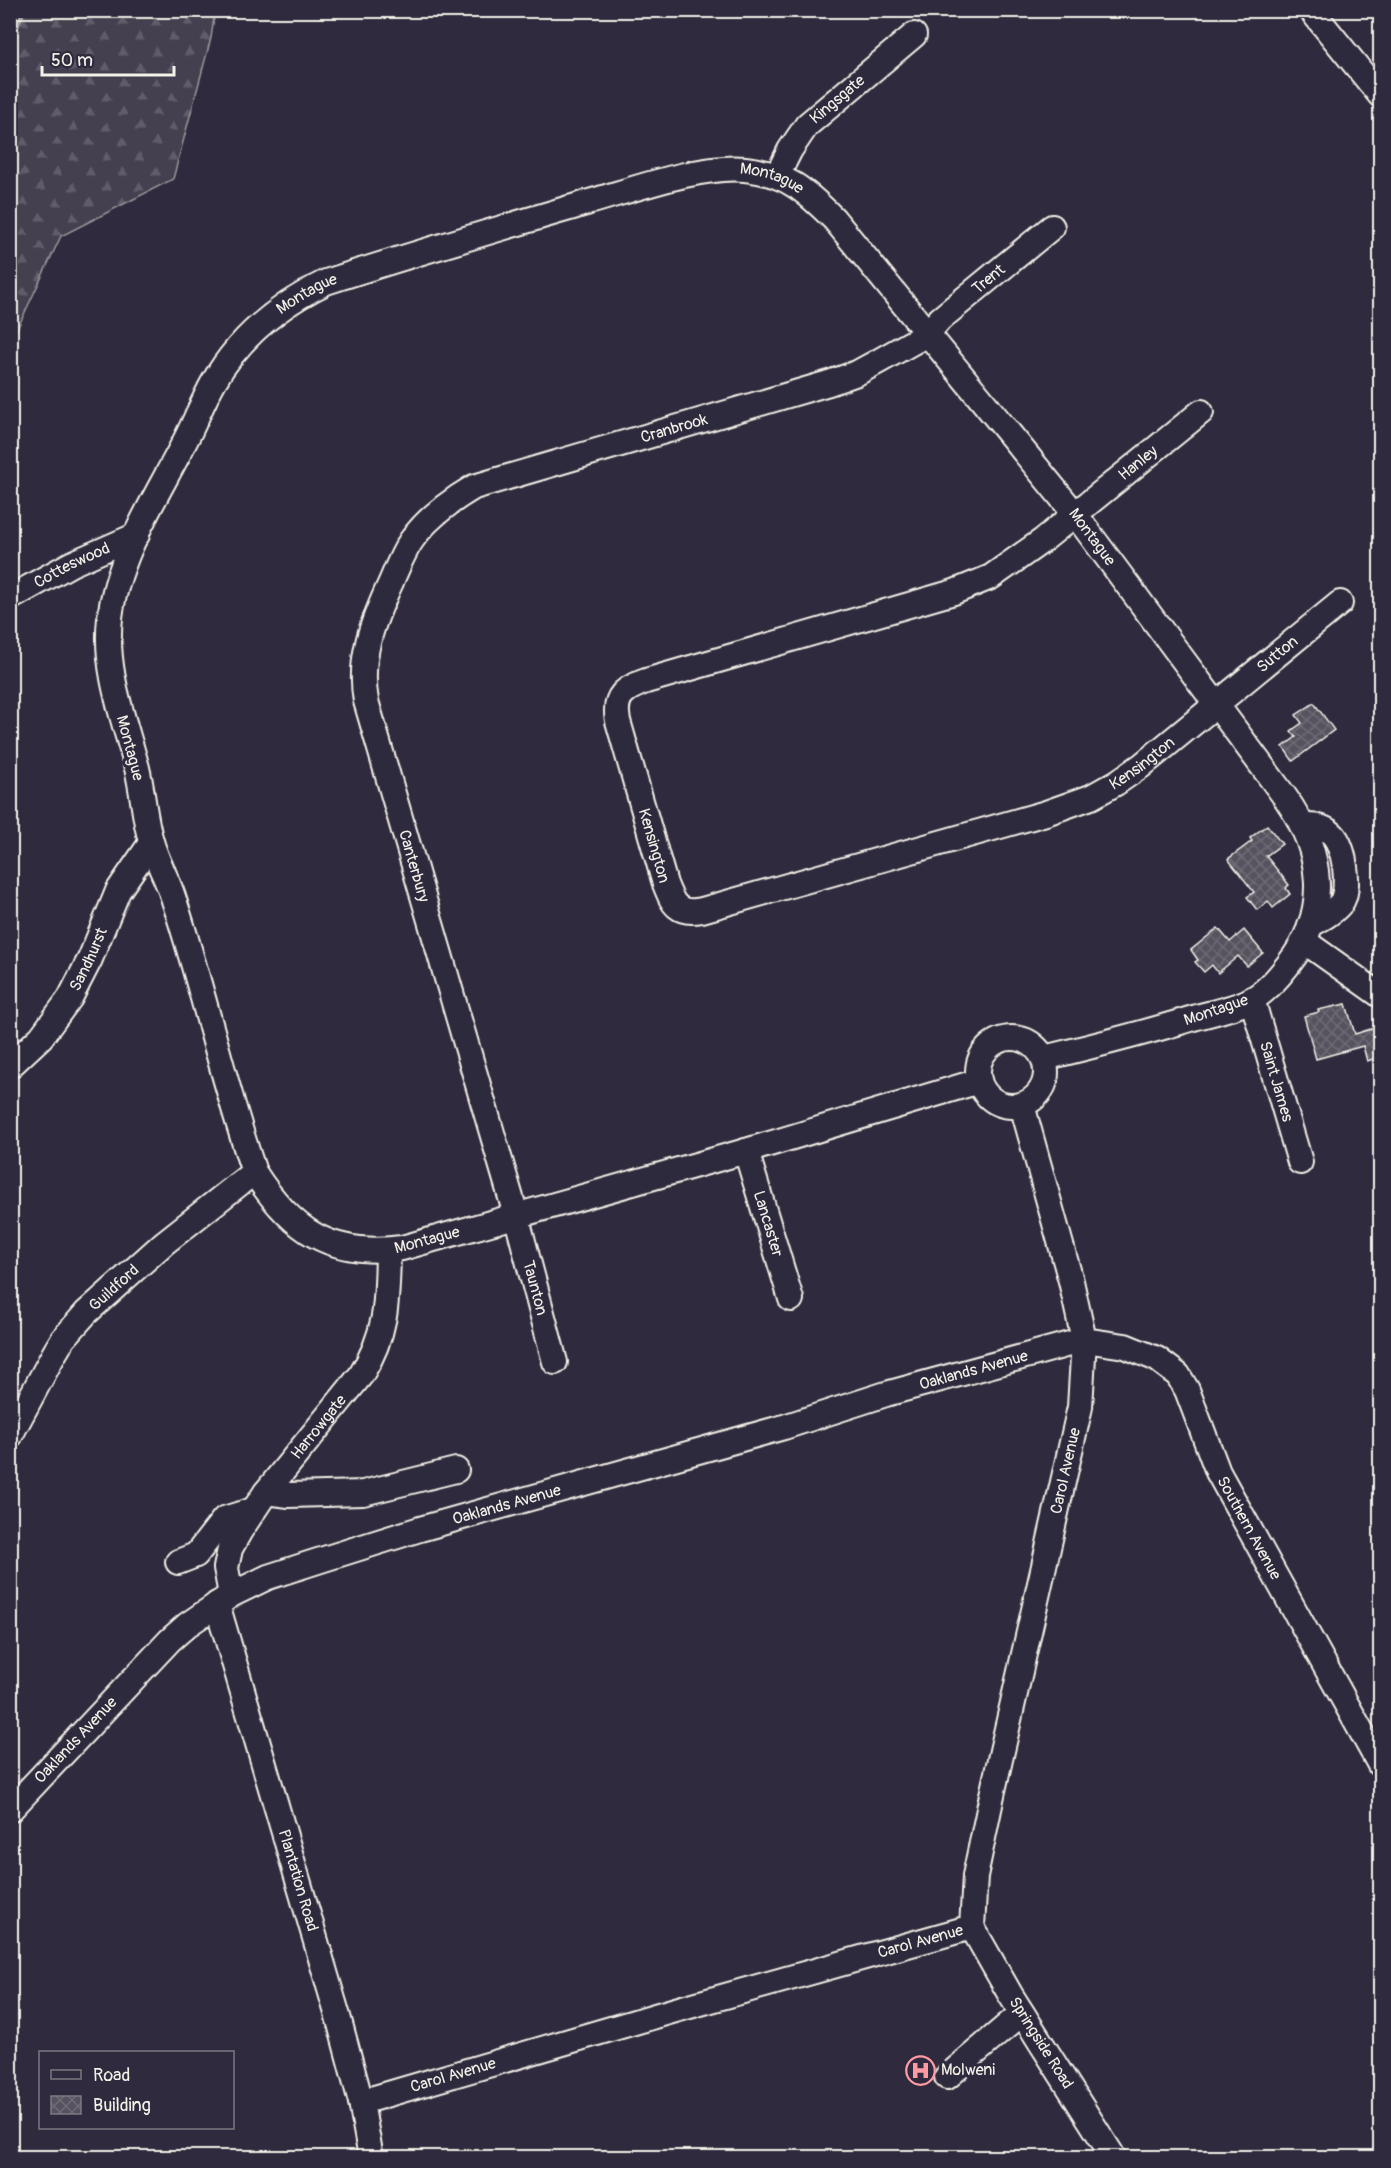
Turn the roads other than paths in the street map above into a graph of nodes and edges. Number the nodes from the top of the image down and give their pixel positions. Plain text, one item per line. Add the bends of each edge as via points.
1 (1311, 10) edge
2 (914, 35) dead end
3 (1380, 95) edge
4 (777, 176) junction
5 (1052, 227) dead end
6 (927, 334) junction
7 (1201, 412) dead end
8 (1075, 514) junction
9 (425, 525) joint
10 (136, 535) junction
11 (10, 598) edge
12 (1340, 603) dead end
13 (1216, 706) junction
14 (151, 843) junction
15 (1307, 933) junction
16 (1380, 995) edge
17 (1252, 999) junction
18 (1044, 1058) junction
19 (10, 1066) edge
20 (980, 1081) junction
21 (1022, 1105) junction
22 (746, 1151) junction
23 (1300, 1162) dead end
24 (254, 1172) junction
25 (516, 1215) junction
26 (388, 1250) junction
27 (790, 1299) dead end
28 (1084, 1340) junction
29 (555, 1362) dead end
30 (10, 1436) edge
31 (456, 1470) dead end
32 (260, 1501) junction
33 (178, 1562) dead end
34 (224, 1600) junction
35 (1380, 1765) edge
36 (10, 1810) edge
37 (972, 1927) junction
38 (1022, 2013) junction
39 (947, 2077) dead end
40 (361, 2102) junction
41 (371, 2157) edge
42 (1114, 2157) edge

1 - 3 street
2 - 4 street, Kingsgate via 807,125
4 - 6 street, Montague via 808,193 834,219
4 - 10 street, Montague via 745,168 701,171 380,264 307,291 259,324 233,353 213,382
5 - 6 street, Trent
6 - 8 street, Montague
6 - 9 street, Cranbrook via 857,373 829,383 482,484 453,501
7 - 8 street, Hanley
8 - 13 street, Montague
8 - 13 street, Kensington via 991,577 954,592 629,687 617,705 618,720 673,903 686,911 702,910 1069,805 1116,783
9 - 25 street, Canterbury via 411,540 374,620 363,658 363,686
10 - 11 street, Cotteswood via 71,564
10 - 14 street, Montague via 115,592 109,640 115,693 137,770
12 - 13 street, Sutton
13 - 15 street, Montague via 1303,826 1317,872 1317,898
14 - 19 street, Sandhurst via 118,891 70,998 41,1037
14 - 24 street, Montague via 172,895
15 - 16 street
15 - 17 street, Montague via 1297,954 1278,977
17 - 18 street, Montague
17 - 23 street, Saint James
18 - 20 street via 1028,1041 1006,1038 987,1049 978,1070
18 - 21 street via 1045,1081 1032,1100
20 - 21 street via 991,1099 1000,1104
20 - 22 street, Montague
21 - 28 street, Carol Avenue
22 - 25 street, Montague
22 - 27 street, Lancaster
24 - 26 street, Montague via 269,1196 300,1227 337,1245 364,1251
24 - 30 street, Guildford via 86,1313 63,1339
25 - 26 street, Montague
25 - 29 street, Taunton
26 - 32 street, Harrowgate via 386,1304 380,1340 371,1359
28 - 34 street, Oaklands Avenue via 420,1529 268,1577
28 - 35 street, Southern Avenue via 1125,1346 1157,1359 1178,1375 1218,1472
28 - 37 street, Carol Avenue via 1080,1407 975,1876
31 - 32 street via 363,1493 289,1495
32 - 33 street via 224,1519 201,1550
32 - 34 street, Harrowgate via 228,1557
34 - 36 street, Oaklands Avenue via 170,1640
34 - 40 street, Plantation Road
37 - 38 street, Springside Road
37 - 40 street, Carol Avenue
38 - 39 street
38 - 42 street, Springside Road
40 - 41 street, Plantation Road

